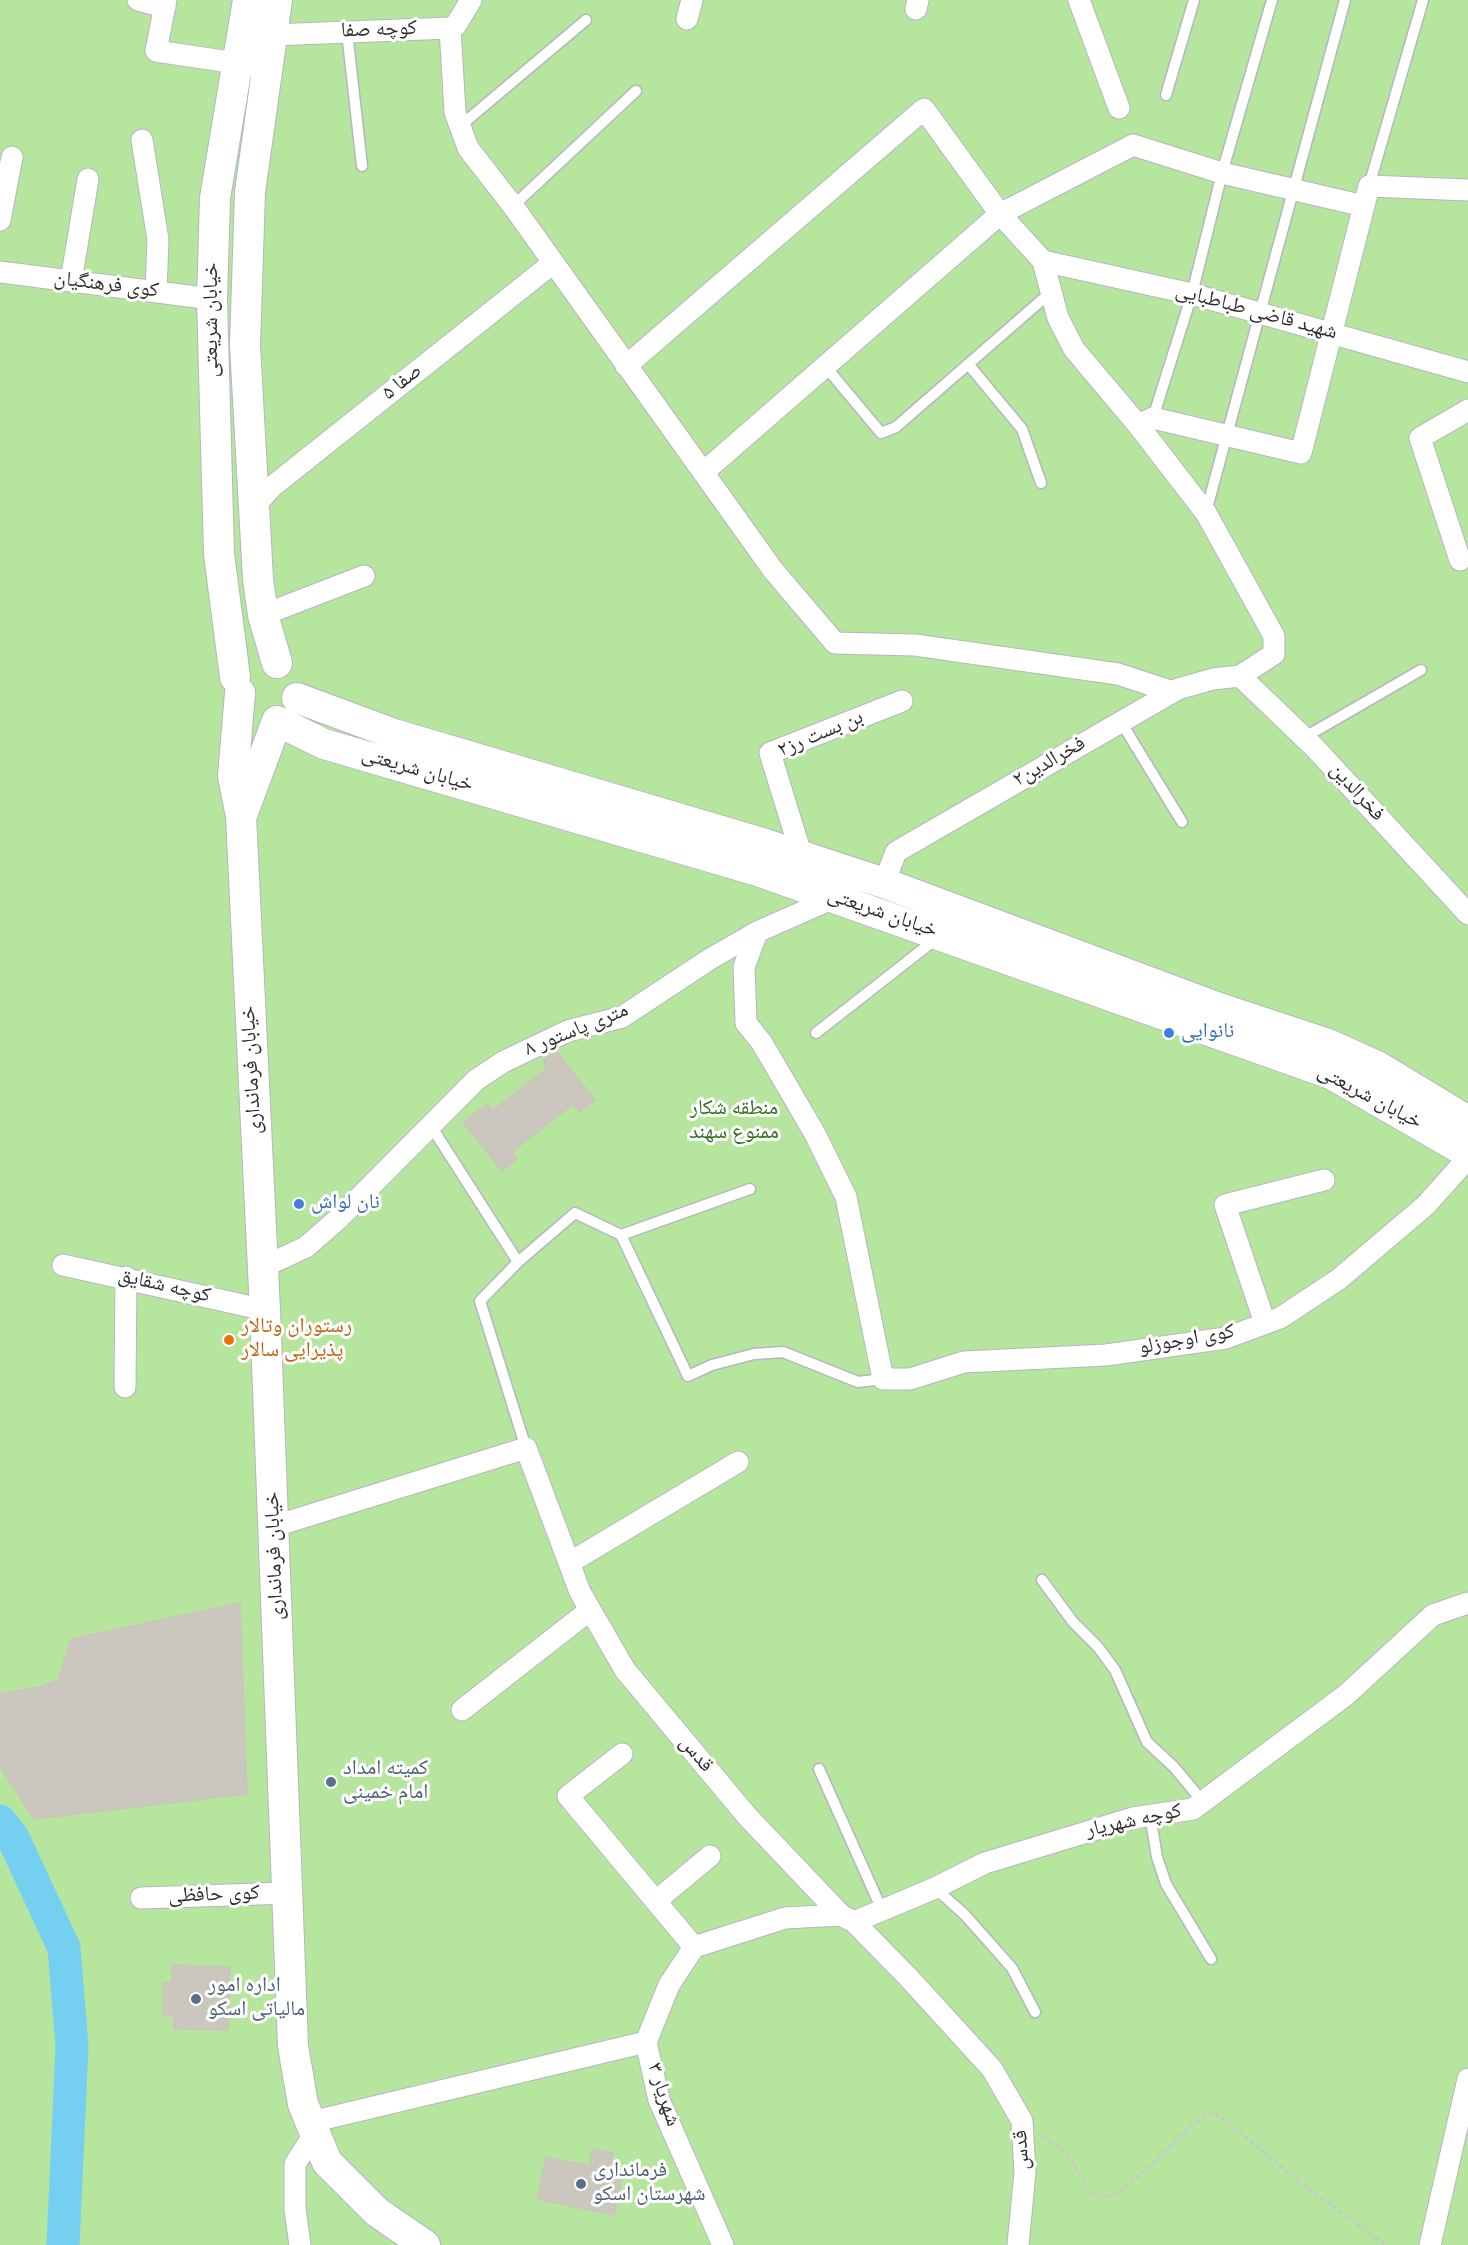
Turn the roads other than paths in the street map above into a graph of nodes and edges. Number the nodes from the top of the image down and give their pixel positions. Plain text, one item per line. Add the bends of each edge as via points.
1 (138, 0) edge
2 (248, 0) edge
3 (277, 0) edge
4 (471, 0) edge
5 (1079, 0) edge
6 (1194, 0) edge
7 (1272, 0) edge
8 (1345, 0) edge
9 (1423, 0) edge
10 (165, 3) edge
11 (586, 20) dead end
12 (450, 28) junction
13 (347, 32) junction
14 (272, 35) junction
15 (237, 63) junction
16 (267, 66) junction
17 (636, 91) dead end
18 (1166, 95) dead end
19 (1119, 108) dead end
20 (459, 127) junction
21 (142, 140) dead end
22 (12, 157) dead end
23 (362, 165) dead end
24 (1222, 173) junction
25 (88, 179) dead end
26 (1292, 189) junction
27 (1468, 190) edge
28 (1366, 196) junction
29 (513, 206) junction
30 (1000, 214) junction
31 (0, 220) edge
32 (1043, 261) junction
33 (553, 263) junction
34 (0, 273) edge
35 (71, 281) junction
36 (156, 292) junction
37 (1051, 292) junction
38 (1192, 294) junction
39 (212, 299) junction
40 (1260, 312) junction
41 (1331, 333) junction
42 (245, 345) junction
43 (212, 346) junction
44 (968, 364) junction
45 (626, 366) junction
46 (825, 366) junction
47 (1468, 372) edge
48 (1468, 410) edge
49 (1146, 422) junction
50 (1228, 435) junction
51 (705, 471) junction
52 (1041, 483) dead end
53 (255, 506) junction
54 (1206, 513) junction
55 (1460, 560) dead end
56 (364, 576) dead end
57 (263, 615) junction
58 (277, 663) junction
59 (1421, 669) dead end
60 (1240, 676) junction
61 (238, 685) junction
62 (1173, 692) junction
63 (297, 698) junction
64 (902, 701) dead end
65 (277, 721) junction
66 (1121, 722) junction
67 (1305, 737) junction
68 (390, 748) junction
69 (242, 816) junction
70 (1182, 822) dead end
71 (802, 857) junction
72 (884, 883) junction
73 (834, 898) junction
74 (1468, 914) edge
75 (757, 932) junction
76 (941, 935) junction
77 (1099, 976) junction
78 (816, 1033) dead end
79 (1468, 1122) edge
80 (431, 1126) junction
81 (1468, 1153) edge
82 (1468, 1158) edge
83 (1324, 1180) dead end
84 (750, 1190) dead end
85 (621, 1235) junction
86 (518, 1262) junction
87 (63, 1265) dead end
88 (263, 1267) junction
89 (126, 1277) junction
90 (265, 1310) junction
91 (1265, 1323) junction
92 (883, 1379) junction
93 (125, 1387) dead end
94 (526, 1448) junction
95 (738, 1462) dead end
96 (275, 1526) junction
97 (569, 1563) junction
98 (1042, 1580) dead end
99 (1468, 1603) edge
100 (590, 1610) junction
101 (462, 1710) dead end
102 (622, 1754) dead end
103 (819, 1768) dead end
104 (1203, 1802) junction
105 (1150, 1815) junction
106 (710, 1856) dead end
107 (935, 1888) junction
108 (288, 1893) junction
109 (141, 1898) dead end
110 (656, 1901) junction
111 (882, 1910) junction
112 (847, 1918) junction
113 (694, 1947) junction
114 (1211, 1959) dead end
115 (1035, 2012) dead end
116 (646, 2042) junction
117 (1468, 2079) edge
118 (313, 2127) junction
119 (300, 2245) edge
120 (424, 2245) edge
121 (723, 2245) edge
122 (1018, 2245) edge
123 (1431, 2245) edge

1 - 10 street
2 - 15 main road, خیابان شریعتی
3 - 14 main road, خیابان شریعتی
4 - 12 street
5 - 19 street
6 - 18 lane
7 - 24 lane
8 - 26 lane
9 - 28 lane
10 - 15 street via 156,51
11 - 20 lane
12 - 13 street, کوچه صفا
12 - 20 street
13 - 14 street, کوچه صفا
13 - 23 lane
14 - 16 main road, خیابان شریعتی
15 - 16 street
15 - 39 main road, خیابان شریعتی via 215,198
16 - 42 main road, خیابان شریعتی via 250,192
17 - 29 lane
20 - 29 street via 468,148
21 - 36 street via 158,240
22 - 31 street
24 - 26 street
24 - 30 street via 1133,145
24 - 38 lane
25 - 35 street
26 - 28 street
26 - 40 lane
27 - 28 street
28 - 41 street
29 - 33 street
30 - 32 street
30 - 45 street via 924,109
30 - 46 street
32 - 37 street
32 - 38 street, شهید قاضی طباطبایی
33 - 45 street
33 - 53 street, صفا ۵ via 273,486
34 - 35 street, کوی فرهنگیان
35 - 36 street, کوی فرهنگیان
36 - 39 street, کوی فرهنگیان
37 - 44 lane
37 - 49 street via 1058,318 1074,350
38 - 40 street, شهید قاضی طباطبایی
38 - 49 lane
39 - 43 main road, خیابان شریعتی
40 - 41 street, شهید قاضی طباطبایی
40 - 50 lane
41 - 47 street, شهید قاضی طباطبایی
41 - 50 street via 1301,453
42 - 43 main road
42 - 53 main road, خیابان شریعتی
43 - 61 main road, خیابان شریعتی via 219,554
44 - 46 lane via 896,427 881,434
44 - 52 lane via 1022,429
45 - 51 street
46 - 51 street
48 - 55 street via 1420,438
49 - 50 street
49 - 54 street
50 - 54 lane
51 - 62 street via 773,570 835,643 915,645 1118,674
53 - 57 main road, خیابان شریعتی
54 - 60 street via 1274,636 1274,654
56 - 57 street
57 - 58 main road, خیابان شریعتی
58 - 61 main road via 253,656 244,659 238,666
58 - 63 main road
59 - 67 lane
60 - 62 street, فخرالدین۲ via 1214,679
60 - 67 street, فخرالدین
61 - 65 main road via 258,714
61 - 69 main road, خیابان فرمانداری via 233,777
62 - 66 street, فخرالدین۲
63 - 65 main road via 295,713
63 - 68 main road, خیابان شریعتی
64 - 71 street, بن بست رز۲ via 770,753
65 - 68 main road, خیابان شریعتی via 324,744
65 - 69 main road, خیابان فرمانداری
66 - 70 lane
66 - 72 street, فخرالدین۲ via 897,852
67 - 74 street, فخرالدین
68 - 71 main road, خیابان شریعتی
68 - 73 main road, خیابان شریعتی
69 - 88 main road, خیابان فرمانداری
71 - 72 main road, خیابان شریعتی
72 - 77 main road, خیابان شریعتی
73 - 75 street, ۸ متری پاستور
73 - 76 main road, خیابان شریعتی
75 - 80 street, ۸ متری پاستور via 622,1017 568,1031 503,1062 476,1080
75 - 92 street via 744,967 746,1023 762,1043 815,1134 846,1197
76 - 77 main road, خیابان شریعتی
76 - 78 lane
77 - 79 main road, خیابان شریعتی via 1219,1008 1328,1044 1379,1066
77 - 81 main road, خیابان شریعتی via 1331,1074
80 - 86 lane
80 - 88 street, ۸ متری پاستور via 306,1247
82 - 91 street, کوی اوجوزلو via 1426,1205 1340,1279 1280,1318
83 - 91 street via 1225,1205
84 - 85 lane
85 - 86 lane via 575,1213
85 - 92 lane via 688,1376 754,1354 783,1352 858,1382
86 - 94 lane via 480,1301
87 - 89 street, کوچه شقایق
88 - 90 main road, خیابان فرمانداری
89 - 90 street, کوچه شقایق
89 - 93 street
90 - 96 main road, خیابان فرمانداری
91 - 92 street, کوی اوجوزلو via 1226,1338 1106,1355 964,1362 910,1379
94 - 96 street
94 - 97 street, قدس
95 - 97 street
96 - 108 main road, خیابان فرمانداری
97 - 100 street, قدس
98 - 104 lane via 1072,1622 1115,1670 1147,1742
99 - 104 street, کوچه شهریار via 1434,1615 1346,1695
100 - 101 street
100 - 112 street, قدس via 625,1670 673,1729 747,1816
102 - 110 street via 568,1796
103 - 111 lane
104 - 105 street, کوچه شهریار via 1193,1809
105 - 107 street, کوچه شهریار via 985,1863
105 - 114 lane via 1166,1884
106 - 110 street
107 - 111 street, کوچه شهریار
107 - 115 lane via 1012,1968
108 - 109 street, کوی حافظی
108 - 118 main road, خیابان فرمانداری via 293,2046 303,2104
110 - 113 street
111 - 112 street, کوچه شهریار
112 - 113 street via 786,1918
112 - 122 street, قدس via 992,2069 1022,2121 1025,2172
113 - 116 street, شهریار ۳ via 669,1985
116 - 118 street
116 - 121 street, شهریار ۳ via 659,2100
117 - 123 street
118 - 119 street via 295,2164
118 - 120 main road, خیابان فرمانداری via 327,2162 377,2212

